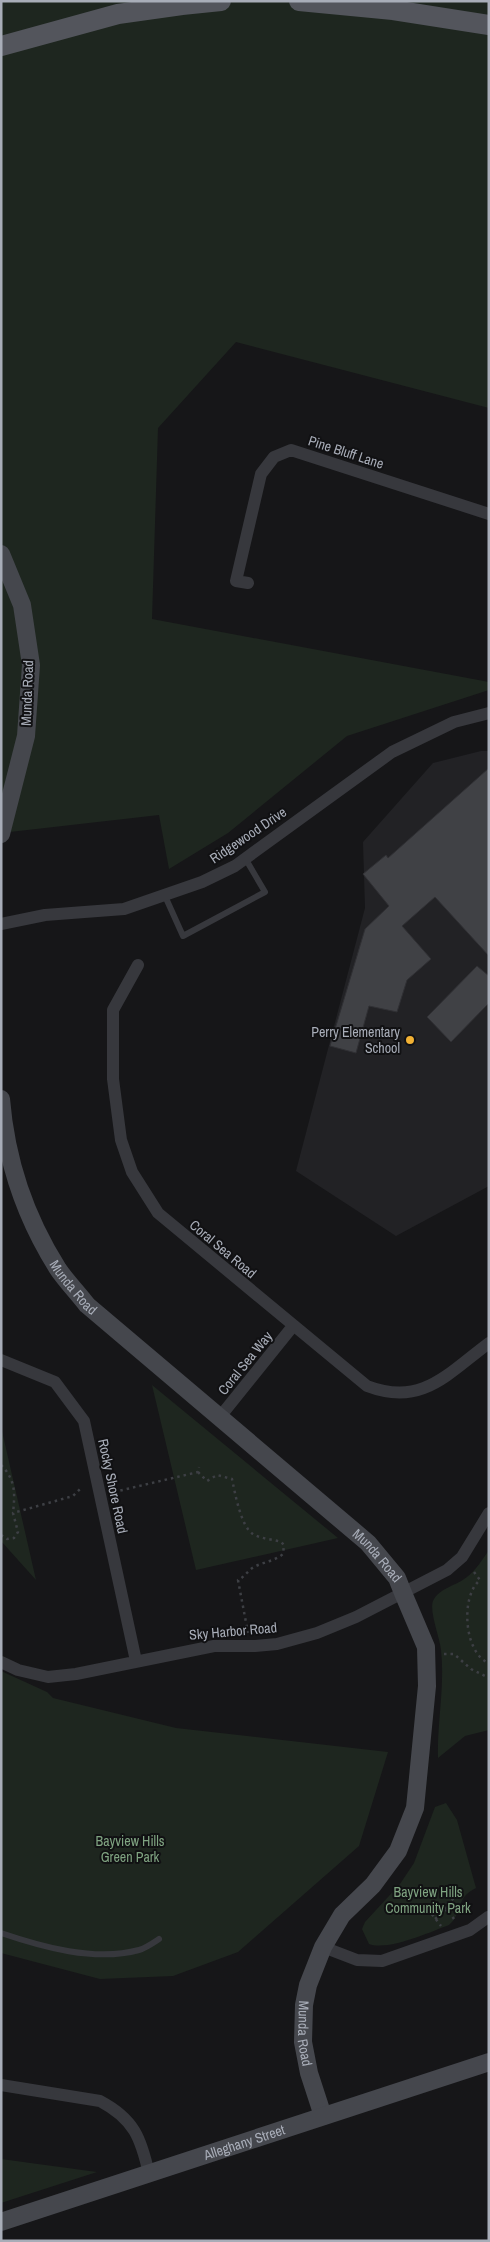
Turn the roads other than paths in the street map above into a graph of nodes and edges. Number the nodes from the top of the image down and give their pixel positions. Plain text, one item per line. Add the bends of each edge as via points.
1 (221, 1) edge
2 (299, 1) edge
3 (489, 25) edge
4 (1, 46) edge
5 (489, 514) edge
6 (1, 554) edge
7 (248, 583) dead end
8 (489, 713) edge
9 (1, 834) edge
10 (244, 858) junction
11 (165, 896) junction
12 (1, 924) edge
13 (138, 966) dead end
14 (1, 1099) edge
15 (293, 1326) junction
16 (489, 1343) edge
17 (1, 1360) edge
18 (220, 1418) junction
19 (489, 1513) edge
20 (403, 1593) junction
21 (136, 1661) junction
22 (1, 1662) edge
23 (488, 1917) edge
24 (1, 1933) edge
25 (159, 1939) dead end
26 (323, 1947) junction
27 (489, 2062) edge
28 (1, 2085) edge
29 (323, 2116) junction
30 (149, 2174) junction
31 (1, 2222) edge

1 - 4 main road via 118,14
2 - 3 main road via 393,10
5 - 7 street, Pine Bluff Lane via 291,450 282,452 261,474 236,581
6 - 9 street, Munda Road via 22,605 31,665 26,736
8 - 10 street, Ridgewood Drive via 454,722 392,752
10 - 11 street, Ridgewood Drive via 202,882
10 - 11 lane via 265,892 184,936
11 - 12 street, Ridgewood Drive via 124,909 45,915
13 - 15 street, Coral Sea Road via 113,1010 113,1080 121,1140 132,1172 158,1214
14 - 18 street, Munda Road via 9,1167 28,1215 59,1270 87,1305
15 - 16 street, Coral Sea Road via 367,1386 395,1394 427,1388
15 - 18 street, Coral Sea Way
17 - 21 street, Rocky Shore Road via 55,1382 84,1422
18 - 20 street, Munda Road via 368,1543 397,1578
19 - 20 street, Sky Harbor Road via 462,1557 447,1570
20 - 21 street, Sky Harbor Road via 318,1633 277,1644 214,1646
20 - 26 street, Munda Road via 426,1647 427,1686 414,1808 398,1851 373,1884 342,1915
21 - 22 street, Sky Harbor Road via 48,1677
23 - 26 street via 470,1930 382,1961 357,1960
24 - 25 lane via 44,1947 100,1954 139,1950
26 - 29 street, Munda Road via 308,1985 303,2026 306,2058
27 - 29 street, Alleghany Street
28 - 30 street via 100,2101 110,2106 127,2119 138,2136
29 - 30 street, Alleghany Street
30 - 31 street, Alleghany Street

